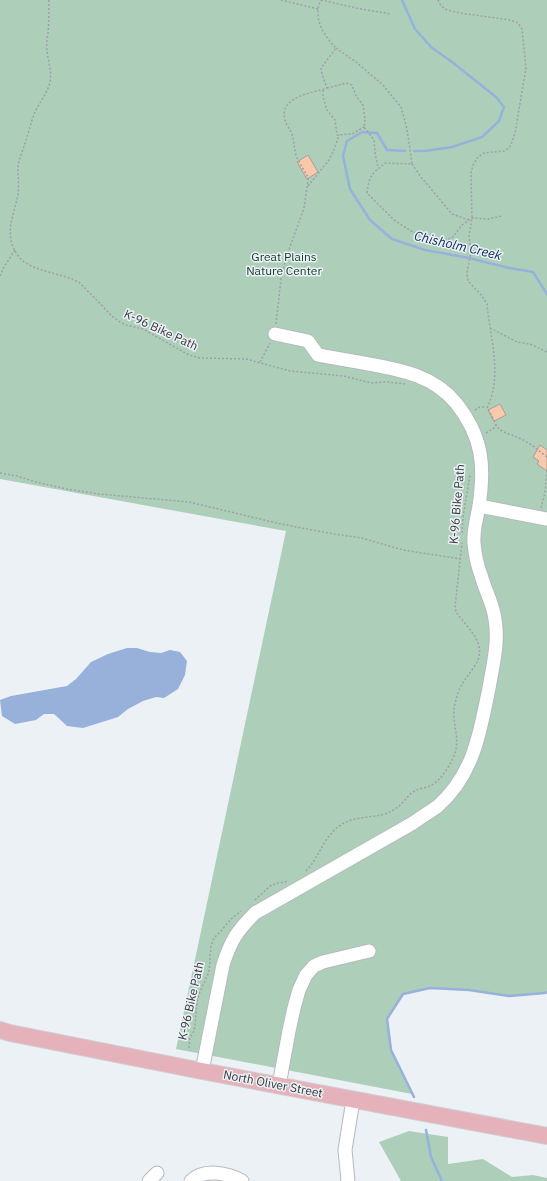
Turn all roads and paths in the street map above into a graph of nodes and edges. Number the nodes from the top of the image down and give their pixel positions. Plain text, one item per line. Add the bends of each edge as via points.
1 (50, 0) edge
2 (281, 0) edge
3 (321, 0) edge
4 (438, 0) edge
5 (318, 10) junction
6 (391, 14) dead end
7 (336, 48) junction
8 (327, 88) junction
9 (323, 90) junction
10 (364, 127) junction
11 (338, 135) junction
12 (412, 164) junction
13 (378, 168) junction
14 (308, 186) junction
15 (502, 216) dead end
16 (472, 218) junction
17 (469, 220) junction
18 (15, 250) junction
19 (0, 276) edge
20 (490, 328) junction
21 (275, 334) junction
22 (547, 352) edge
23 (260, 362) junction
24 (410, 385) dead end
25 (496, 425) junction
26 (477, 438) junction
27 (547, 457) edge
28 (470, 470) dead end
29 (547, 470) edge
30 (0, 473) edge
31 (479, 506) junction
32 (543, 518) edge
33 (462, 535) dead end
34 (462, 541) dead end
35 (461, 559) junction
36 (304, 873) dead end
37 (291, 880) dead end
38 (255, 900) dead end
39 (244, 908) dead end
40 (369, 951) dead end
41 (3, 1031) edge
42 (189, 1048) dead end
43 (202, 1071) junction
44 (279, 1085) junction
45 (353, 1100) junction
46 (547, 1136) edge
47 (191, 1181) edge
48 (242, 1181) edge
49 (348, 1181) edge

1 - 18 path, K-96 Bike Path via 47,50 50,81 33,116 18,166 18,191 10,230
2 - 5 path
3 - 5 path
3 - 6 path
4 - 16 path via 447,10 510,20 518,23 522,29 526,68 515,133 509,148 484,153 473,165
5 - 7 path via 325,35
7 - 8 path via 321,68
7 - 12 path via 383,85 401,107
8 - 9 path
8 - 10 path via 346,83 352,85 363,106
9 - 11 path via 327,110 335,120
9 - 14 path via 299,96 284,112 284,119 292,134 295,154 308,177
10 - 11 path via 352,134
10 - 13 path via 374,140
11 - 14 path via 329,160
12 - 13 path via 385,163
12 - 17 path via 452,214
13 - 17 path via 368,180 367,193 394,220 411,231 431,240 441,241 452,238
14 - 21 path via 304,208 281,279
15 - 16 path via 488,219
16 - 17 path
16 - 20 path via 469,236 471,251 466,273 468,281 487,304
18 - 19 path
18 - 23 path, K-96 Bike Path via 20,259 27,264 80,283 120,322 143,329 189,355 200,358 240,358
20 - 22 path via 517,342 530,344
20 - 25 path via 495,366 494,386 487,408
21 - 23 path
21 - 26 street via 308,341 318,355 400,370 418,376 456,402
23 - 24 path, K-96 Bike Path via 290,371 344,376 371,383
25 - 26 path
25 - 27 path via 500,430 532,444
26 - 31 street via 482,464
28 - 33 path, K-96 Bike Path
29 - 32 path
30 - 35 path via 67,490 188,502 281,524 362,538 403,550
31 - 32 street
31 - 43 street via 474,542 476,557 492,605 497,636 481,724 471,760 448,796 428,813 255,913 243,926 234,937 223,965
34 - 35 path, K-96 Bike Path
35 - 36 path, K-96 Bike Path via 455,607 476,638 479,654 475,665 458,690 455,701 457,746 454,758 440,778 433,784 414,791 397,808 382,815 349,821 337,827
37 - 38 path via 270,886
39 - 42 path, K-96 Bike Path via 214,938 209,972 199,994
40 - 44 street via 323,962 314,966 306,975 299,990 288,1031
41 - 43 main road, North Oliver Street
43 - 44 main road, North Oliver Street
44 - 45 main road, North Oliver Street
45 - 46 main road, North Oliver Street
45 - 49 street via 345,1150
47 - 48 street via 202,1174 214,1174

